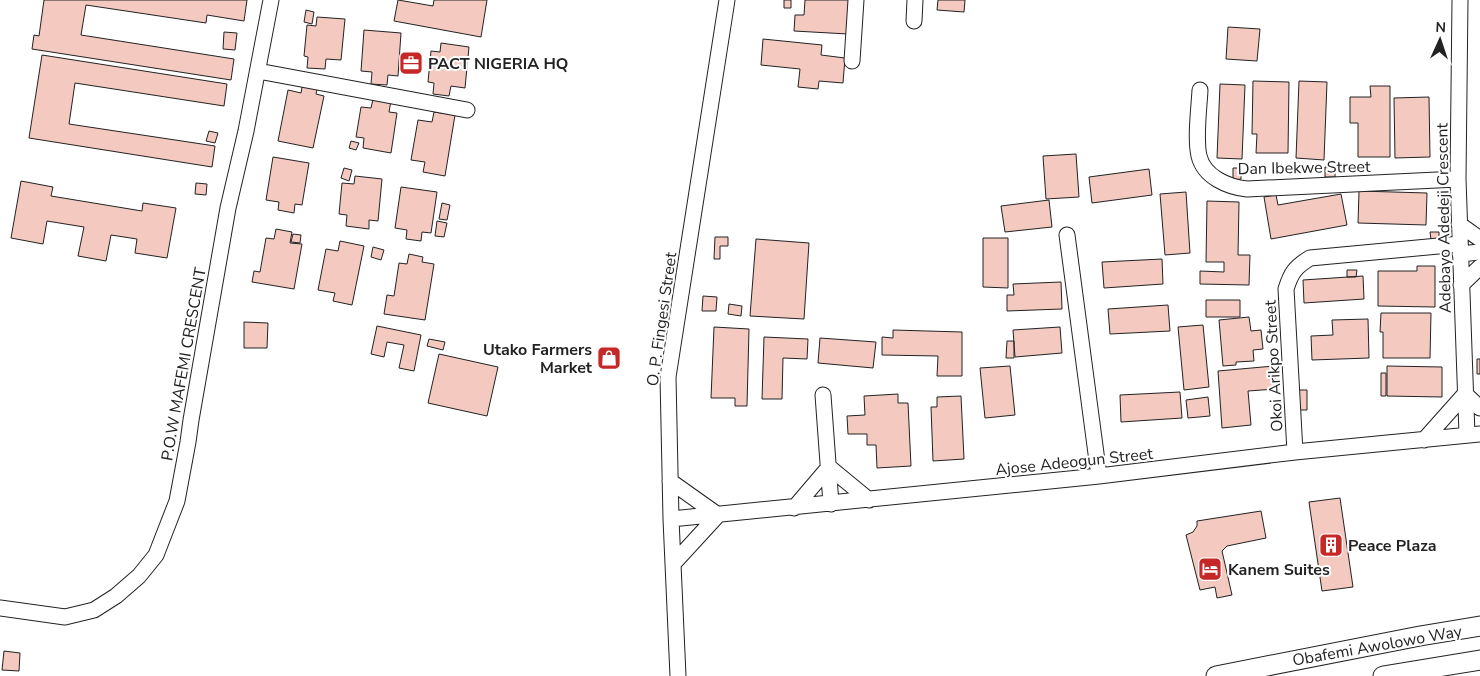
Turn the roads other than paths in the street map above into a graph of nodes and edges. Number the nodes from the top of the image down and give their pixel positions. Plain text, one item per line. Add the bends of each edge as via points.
1 (272, 0) edge
2 (727, 0) edge
3 (856, 0) edge
4 (915, 0) edge
5 (1460, 0) edge
6 (914, 21) dead end
7 (852, 61) dead end
8 (258, 71) junction
9 (1200, 90) dead end
10 (467, 110) dead end
11 (1458, 179) junction
12 (1459, 224) junction
13 (1067, 235) dead end
14 (1480, 239) edge
15 (1460, 249) junction
16 (1480, 252) edge
17 (1480, 267) edge
18 (1461, 285) junction
19 (1465, 394) junction
20 (823, 395) dead end
21 (1480, 408) edge
22 (1473, 435) edge
23 (1424, 440) junction
24 (1295, 452) junction
25 (829, 467) junction
26 (1100, 476) junction
27 (670, 481) junction
28 (869, 500) junction
29 (831, 504) junction
30 (794, 508) junction
31 (718, 515) junction
32 (670, 519) junction
33 (673, 564) junction
34 (0, 608) edge
35 (1480, 626) edge
36 (1480, 660) edge
37 (678, 676) edge
38 (1216, 676) edge
39 (1384, 676) edge

1 - 8 street, P.O.W MAFEMI CRESCENT
2 - 27 street, O. P. Fingesi Street via 668,377
3 - 7 street
4 - 6 street
5 - 11 street, Adebayo Adedeji Crescent
8 - 10 street
8 - 34 street, P.O.W MAFEMI CRESCENT via 228,208 177,501 156,555 140,576 94,610 65,617
9 - 11 street, Dan Ibekwe Street via 1199,156 1214,176 1235,188
11 - 12 street, Adebayo Adedeji Crescent
12 - 14 street
12 - 15 street, Adebayo Adedeji Crescent
13 - 26 street
15 - 16 street, Okoi Arikpo Street
15 - 18 street, Adebayo Adedeji Crescent
15 - 24 street, Okoi Arikpo Street via 1310,258 1299,264 1286,289
17 - 18 street
18 - 19 street, Adebayo Adedeji Crescent
19 - 21 street
19 - 22 street, Adebayo Adedeji Crescent
19 - 23 street
20 - 25 street
22 - 23 street, Ajose Adeogun Street
23 - 24 street, Ajose Adeogun Street
24 - 26 street, Ajose Adeogun Street
25 - 28 street
25 - 29 street
25 - 30 street
26 - 28 street, Ajose Adeogun Street
27 - 31 street
27 - 32 street, O. P. Fingesi Street
28 - 29 street, Ajose Adeogun Street
29 - 30 street, Ajose Adeogun Street
30 - 31 street, Ajose Adeogun Street
31 - 32 street, Ajose Adeogun Street
31 - 33 street
32 - 33 street, O. P. Fingesi Street
33 - 37 street, O. P. Fingesi Street
35 - 38 main road, Obafemi Awolowo Way
36 - 39 main road, Obafemi Awolowo Way

